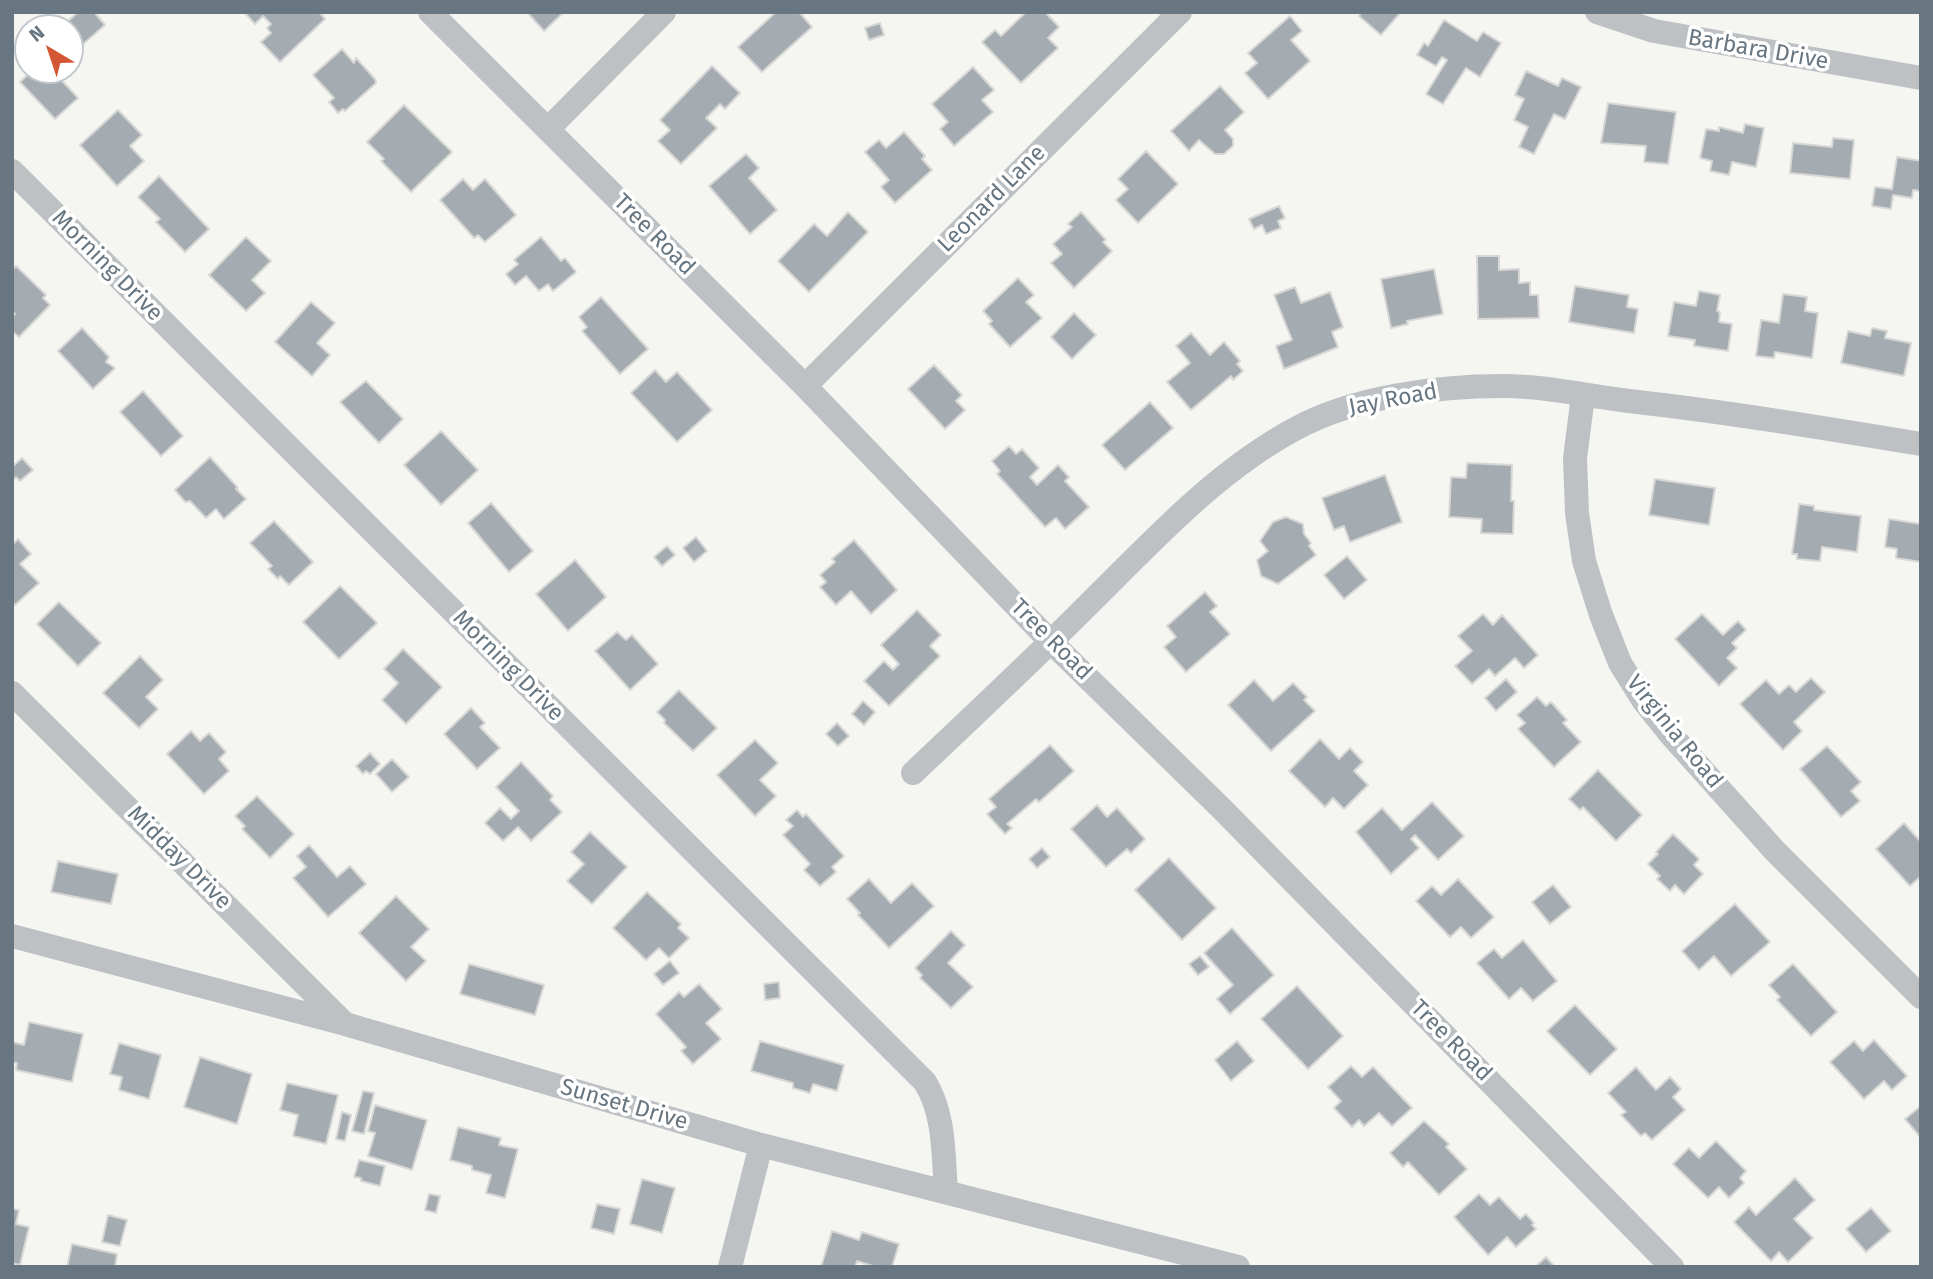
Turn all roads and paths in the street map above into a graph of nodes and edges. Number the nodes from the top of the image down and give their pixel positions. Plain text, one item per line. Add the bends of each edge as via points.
1 (430, 12) edge
2 (664, 12) edge
3 (1180, 12) edge
4 (1597, 12) edge
5 (1921, 78) edge
6 (548, 129) junction
7 (12, 171) edge
8 (805, 386) junction
9 (1583, 396) junction
10 (1921, 444) edge
11 (1051, 642) junction
12 (12, 693) edge
13 (913, 773) dead end
14 (12, 936) edge
15 (1916, 982) edge
16 (345, 1024) junction
17 (761, 1145) junction
18 (946, 1191) junction
19 (730, 1267) edge
20 (1238, 1267) edge
21 (1672, 1267) edge

1 - 6 street, Tree Road
2 - 6 street
3 - 8 street, Leonard Lane
4 - 5 street, Barbara Drive via 1654,31
6 - 8 street, Tree Road
7 - 18 street, Morning Drive via 925,1082 942,1126
8 - 11 street, Tree Road
9 - 10 street, Jay Road via 1709,410
9 - 11 street, Jay Road via 1504,386 1454,389 1350,406 1296,428 1211,488
9 - 15 street, Virginia Road via 1575,458 1580,537 1590,583 1620,663 1671,735 1749,822
11 - 13 street, Jay Road
11 - 21 street, Tree Road via 1222,809
12 - 16 street, Midday Drive
14 - 16 street, Sunset Drive
16 - 17 street, Sunset Drive
17 - 18 street, Sunset Drive
17 - 19 street
18 - 20 street, Sunset Drive

